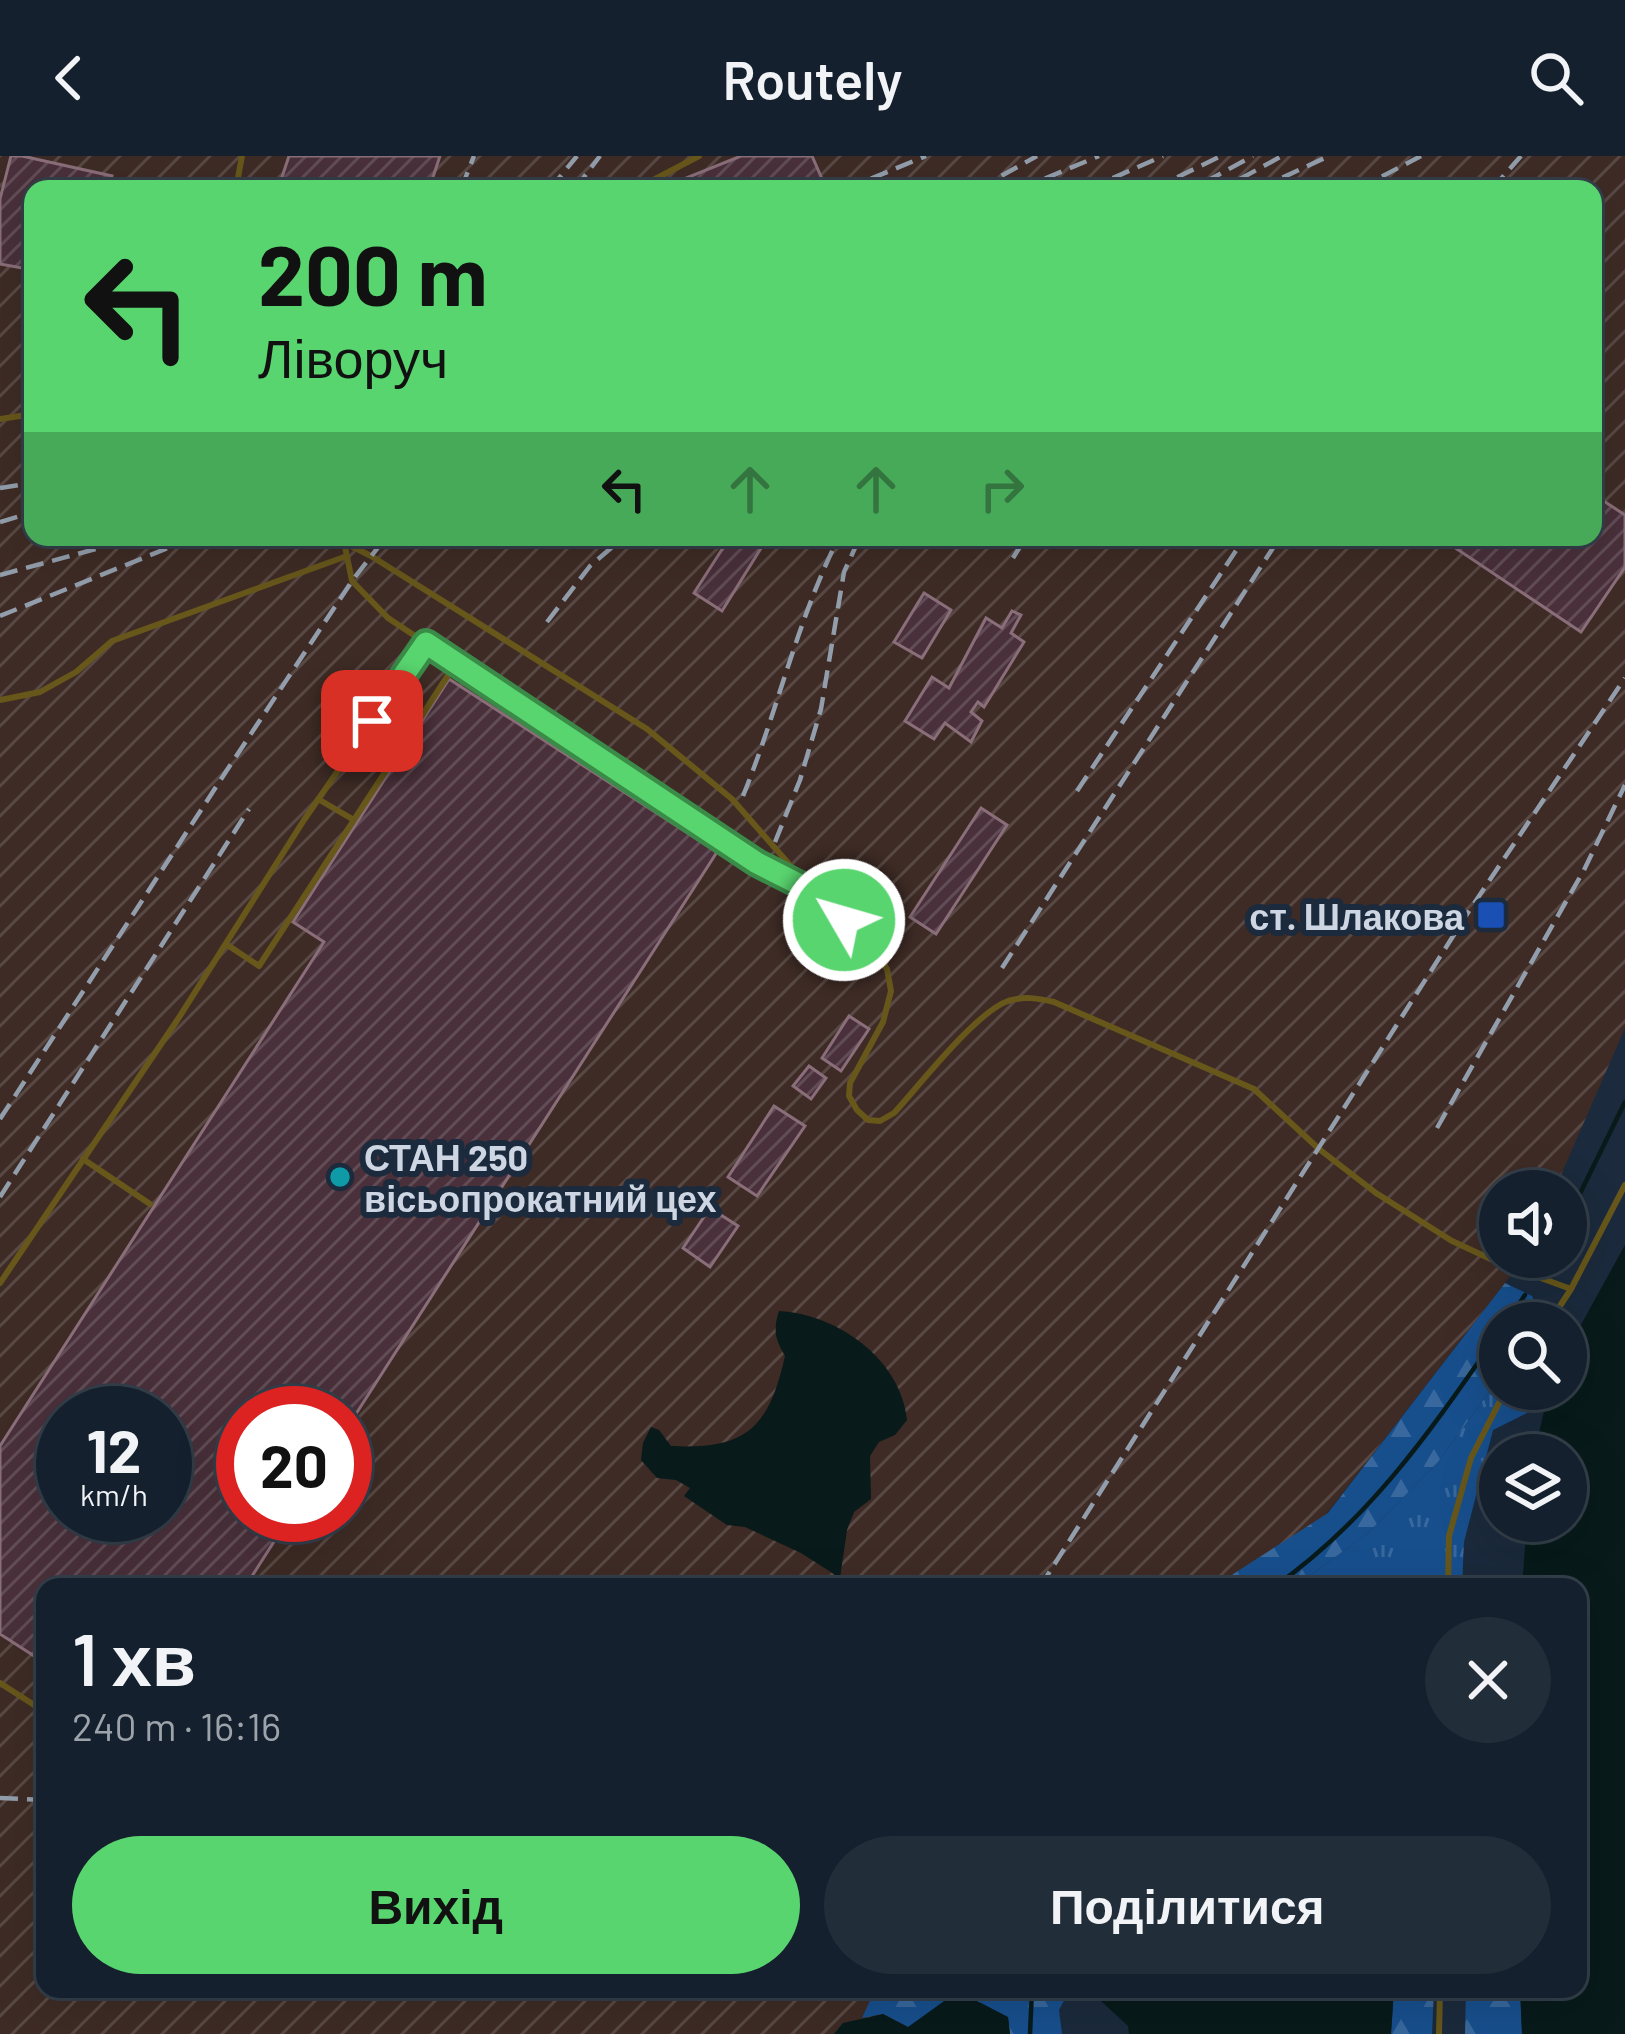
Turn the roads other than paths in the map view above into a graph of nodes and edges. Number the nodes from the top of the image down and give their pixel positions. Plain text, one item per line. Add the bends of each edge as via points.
1 (698, 156) edge
2 (653, 180) edge
3 (345, 546) edge
4 (354, 546) edge
5 (347, 556) junction
6 (426, 643) junction
7 (456, 663) junction
8 (0, 700) edge
9 (318, 799) junction
10 (354, 820) junction
11 (814, 892) junction
12 (226, 944) junction
13 (83, 1159) junction
14 (1625, 1185) edge
15 (150, 1204) dead end
16 (0, 1283) edge
17 (1571, 1289) junction
18 (1563, 1302) edge
19 (1495, 1410) edge
20 (1448, 1578) edge
21 (0, 1683) edge
22 (36, 1706) edge
23 (1440, 1998) edge
24 (1439, 2034) edge

1 - 2 lane
3 - 5 lane
4 - 11 lane via 647,729 732,799
5 - 6 lane via 352,581
5 - 8 lane via 112,641 40,692
6 - 7 lane
6 - 9 lane
7 - 10 lane
7 - 11 lane via 757,863
9 - 10 lane
9 - 12 lane
10 - 12 lane via 260,966
11 - 17 lane via 887,969 883,1022 850,1083 849,1096 868,1120 894,1113 1003,1003 1030,996 1253,1089 1319,1148 1452,1241
12 - 13 lane
13 - 15 lane
13 - 16 lane
14 - 17 lane
17 - 18 lane
19 - 20 lane via 1471,1458 1449,1535
21 - 22 lane
23 - 24 lane

